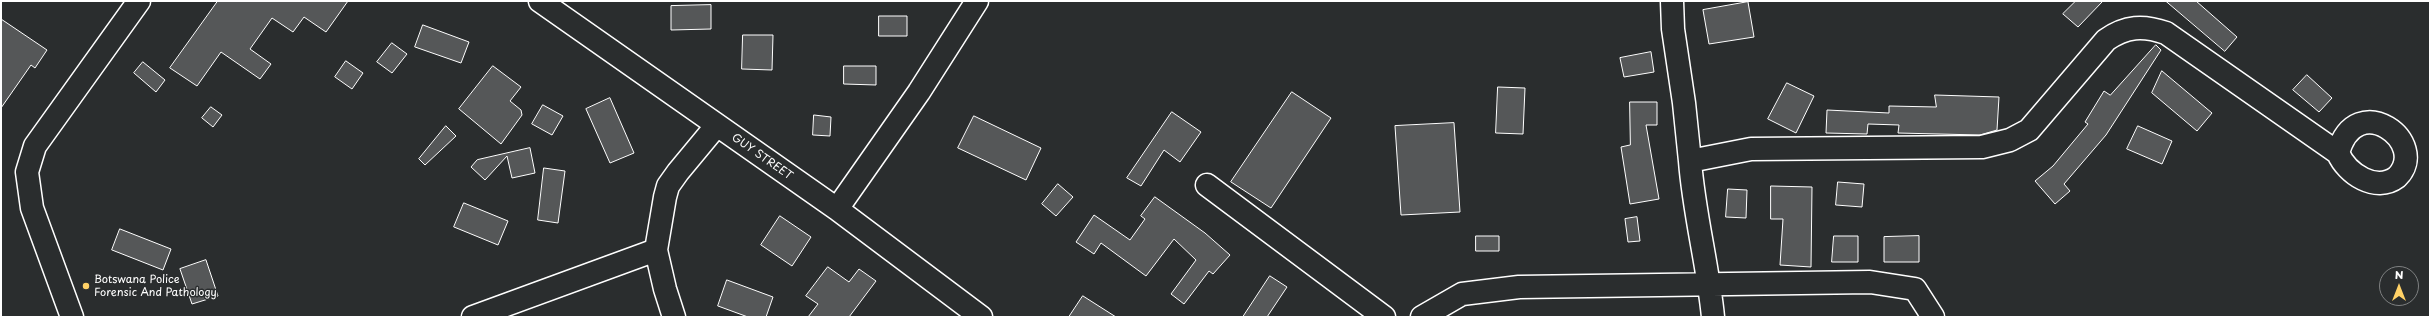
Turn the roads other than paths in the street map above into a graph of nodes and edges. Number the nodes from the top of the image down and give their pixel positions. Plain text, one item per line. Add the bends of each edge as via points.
1 (139, 1) edge
2 (540, 1) edge
3 (977, 1) edge
4 (1672, 1) edge
5 (717, 125) junction
6 (2338, 154) dead end
7 (1690, 161) junction
8 (1207, 185) dead end
9 (837, 209) junction
10 (656, 250) junction
11 (1710, 284) junction
12 (72, 317) edge
13 (473, 317) edge
14 (674, 317) edge
15 (981, 317) edge
16 (1384, 317) edge
17 (1422, 317) edge
18 (1713, 317) edge
19 (1933, 317) edge

1 - 12 street via 35,146 28,172 32,208
2 - 5 street, GUY STREET
3 - 9 street via 919,92
4 - 7 street via 1673,29
5 - 9 street, GUY STREET
5 - 10 street via 668,186
6 - 7 street via 2166,33 2135,27 2118,31 2106,40 2028,130 2010,140 1982,146 1751,149
7 - 11 street via 1693,195
8 - 16 street
9 - 15 street, GUY STREET
10 - 13 street
10 - 14 street via 664,289
11 - 17 street via 1505,289 1462,294
11 - 18 street
11 - 19 street via 1870,282 1915,289

